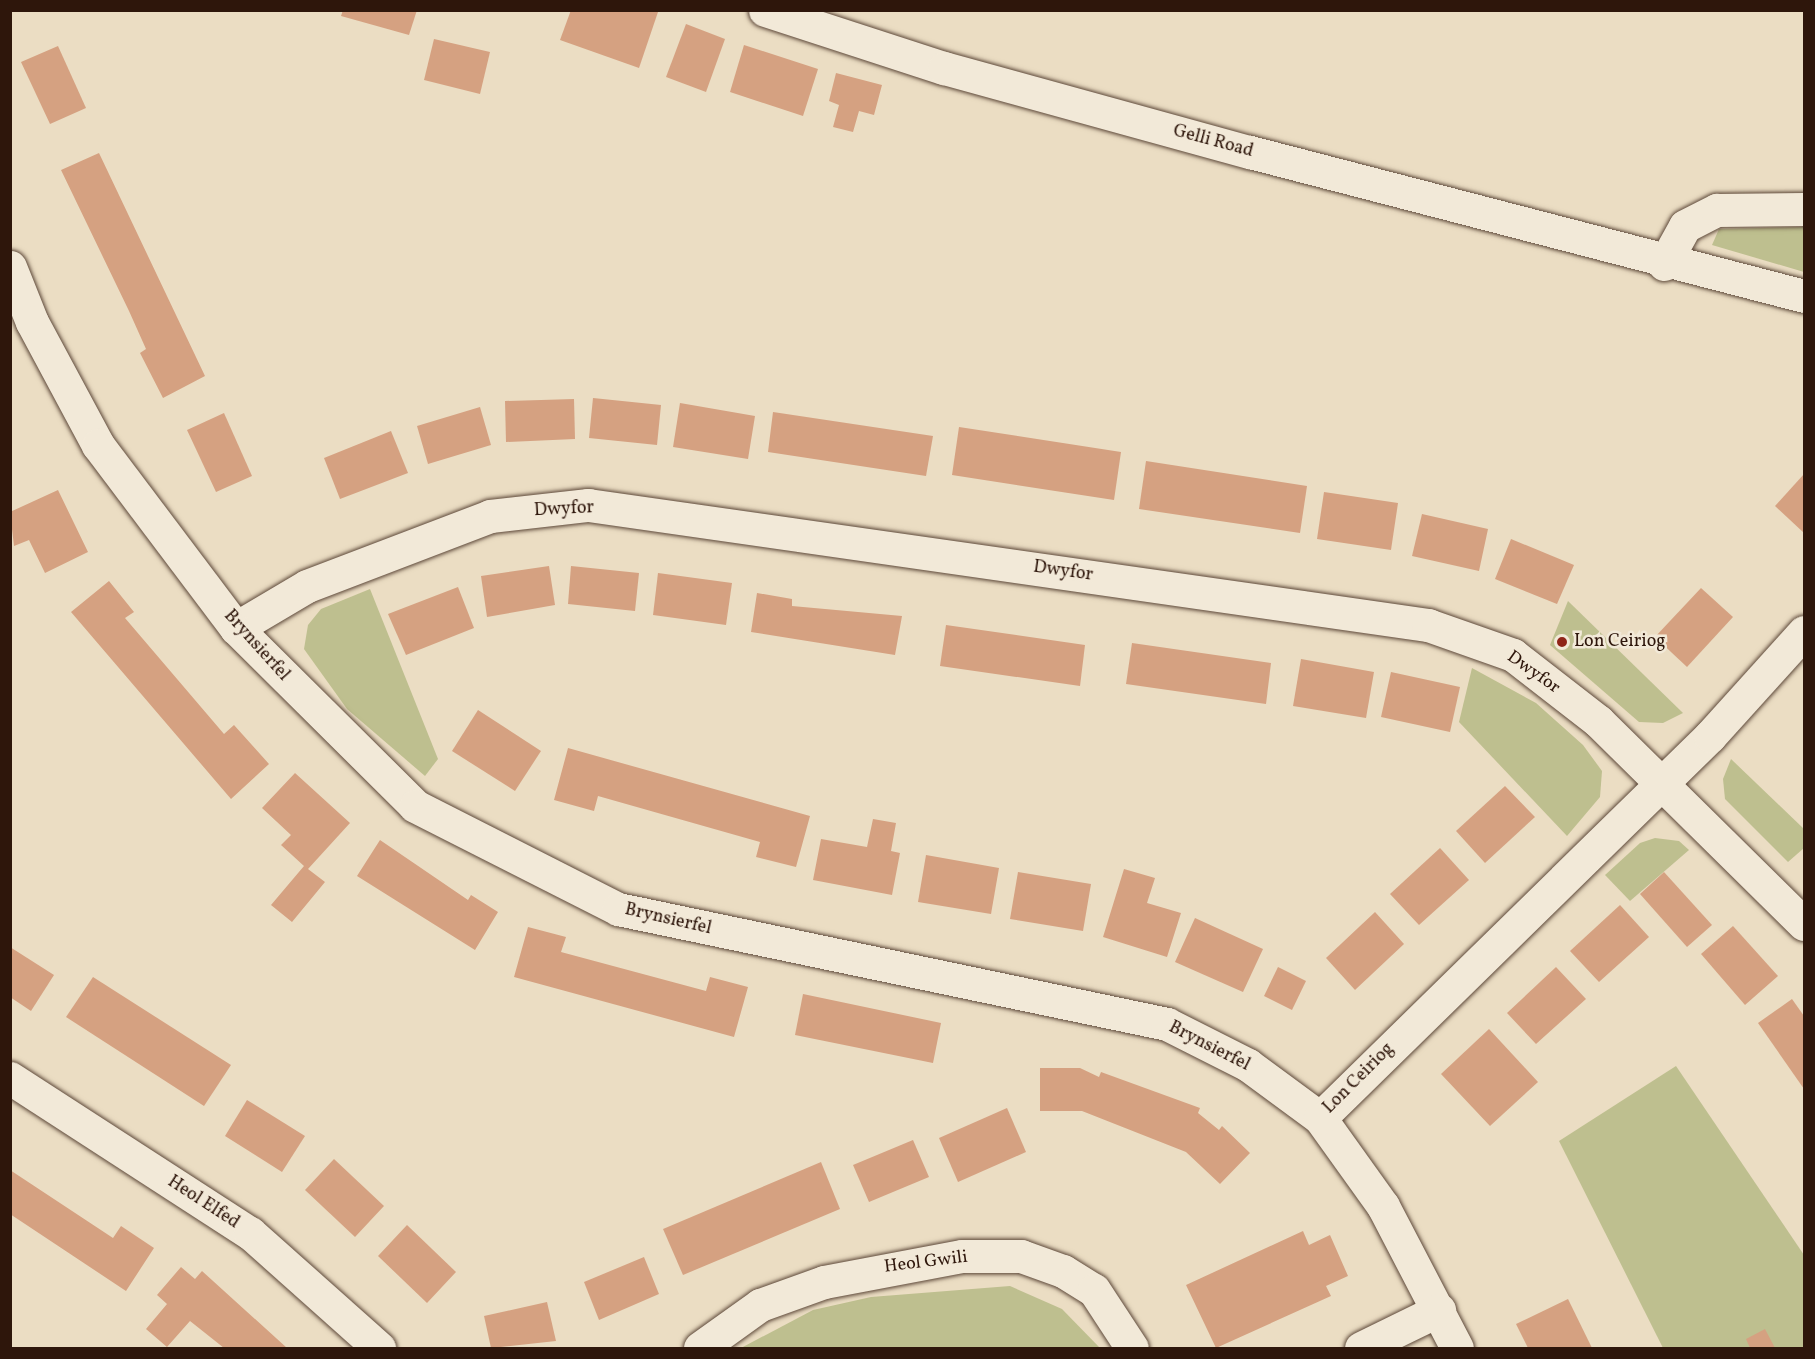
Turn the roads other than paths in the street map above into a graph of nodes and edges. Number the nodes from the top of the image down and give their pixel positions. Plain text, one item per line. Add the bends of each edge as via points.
1 (765, 10) edge
2 (1804, 209) edge
3 (1664, 264) junction
4 (10, 267) edge
5 (1804, 296) edge
6 (21, 327) edge
7 (237, 628) junction
8 (1804, 632) edge
9 (1659, 783) junction
10 (1804, 924) edge
11 (10, 1078) edge
12 (1320, 1118) junction
13 (1439, 1310) junction
14 (379, 1348) edge
15 (700, 1348) edge
16 (1132, 1348) edge
17 (1361, 1348) edge
18 (1457, 1348) edge

1 - 3 street, Gelli Road via 944,68
2 - 3 street via 1717,210 1685,226
3 - 5 street, Gelli Road
4 - 6 street, Brynsierfel
6 - 7 street, Brynsierfel via 98,446
7 - 9 street, Dwyfor via 307,586 490,516 588,505 1428,625 1513,655 1598,721
7 - 12 street, Brynsierfel via 415,806 618,909 1167,1024 1248,1065
8 - 9 street, Lon Ceiriog via 1710,736
9 - 10 street, Dwyfor
9 - 12 street, Lon Ceiriog
11 - 14 street, Heol Elfed via 250,1233
12 - 13 street, Brynsierfel via 1383,1206
13 - 17 street
13 - 18 street, Brynsierfel
15 - 16 street, Heol Gwili via 760,1305 824,1282 962,1256 1021,1256 1063,1271 1094,1290

